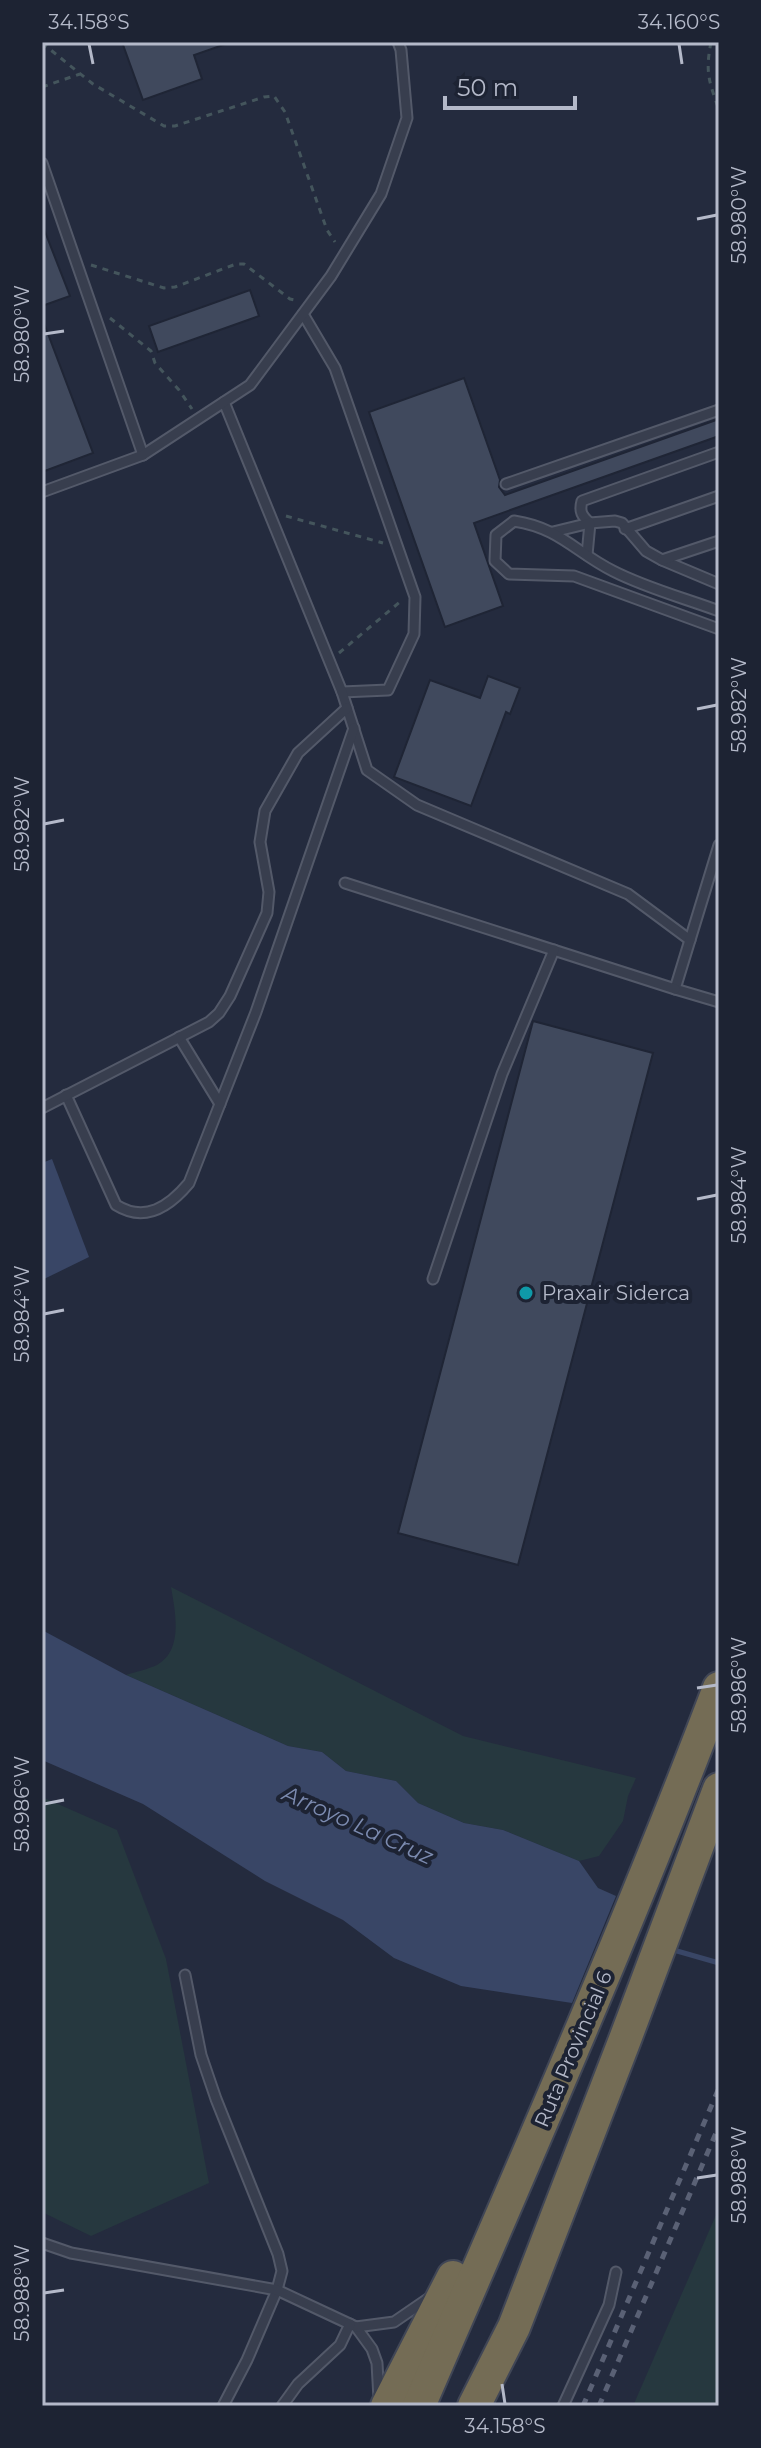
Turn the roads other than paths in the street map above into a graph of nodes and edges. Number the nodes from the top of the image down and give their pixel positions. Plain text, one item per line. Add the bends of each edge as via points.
1 (398, 42) edge
2 (42, 163) edge
3 (303, 314) junction
4 (224, 402) junction
5 (719, 410) edge
6 (719, 452) edge
7 (143, 455) junction
8 (506, 484) dead end
9 (42, 492) edge
10 (719, 496) edge
11 (590, 523) junction
12 (625, 529) junction
13 (553, 532) junction
14 (719, 541) edge
15 (587, 555) junction
16 (662, 560) junction
17 (719, 584) edge
18 (719, 611) edge
19 (719, 629) edge
20 (342, 692) junction
21 (347, 708) junction
22 (354, 728) junction
23 (719, 845) edge
24 (345, 883) dead end
25 (690, 940) junction
26 (554, 950) junction
27 (675, 989) junction
28 (719, 1002) edge
29 (179, 1037) junction
30 (66, 1095) junction
31 (220, 1104) junction
32 (42, 1108) edge
33 (433, 1279) dead end
34 (719, 1688) edge
35 (713, 1806) edge
36 (185, 1975) dead end
37 (584, 2025) junction
38 (42, 2243) edge
39 (616, 2272) dead end
40 (452, 2279) junction
41 (277, 2290) junction
42 (353, 2326) junction
43 (514, 2327) junction
44 (223, 2406) edge
45 (282, 2406) edge
46 (379, 2406) edge
47 (387, 2406) edge
48 (419, 2406) edge
49 (474, 2406) edge
50 (488, 2406) edge
51 (563, 2406) edge

1 - 3 lane via 407,118 381,194
2 - 7 lane
3 - 4 lane via 250,385
3 - 20 lane via 335,368 415,597 414,634 388,690
4 - 7 lane
4 - 20 lane
5 - 8 lane
6 - 11 lane via 582,501 582,517
7 - 9 lane
10 - 12 lane
11 - 12 lane via 615,521
11 - 13 lane
11 - 15 lane
12 - 16 lane
13 - 15 lane
13 - 19 lane via 514,521 496,535 495,561 509,574 574,576
14 - 16 lane
15 - 18 lane via 614,572
16 - 17 lane
20 - 21 lane
21 - 22 lane
21 - 29 lane via 298,753 265,811 260,842 269,892 267,913 230,996 209,1022
22 - 25 lane via 367,770 417,805 628,894
22 - 31 lane
23 - 25 lane
24 - 26 lane
25 - 27 lane
26 - 27 lane
26 - 33 lane via 502,1074
27 - 28 lane
29 - 30 lane
29 - 31 lane
30 - 31 lane via 116,1205 130,1214 147,1213 178,1197 189,1183
30 - 32 lane
34 - 37 highway, Ruta Provincial 6
35 - 43 highway
36 - 41 lane via 201,2055 278,2254 282,2271
37 - 40 highway
37 - 48 highway, Ruta Provincial 6
38 - 41 lane via 71,2253
39 - 51 lane via 609,2305
40 - 42 lane via 394,2322
40 - 47 highway
41 - 42 lane
41 - 44 lane
42 - 45 lane
42 - 46 lane via 377,2363
43 - 49 highway
43 - 50 highway

